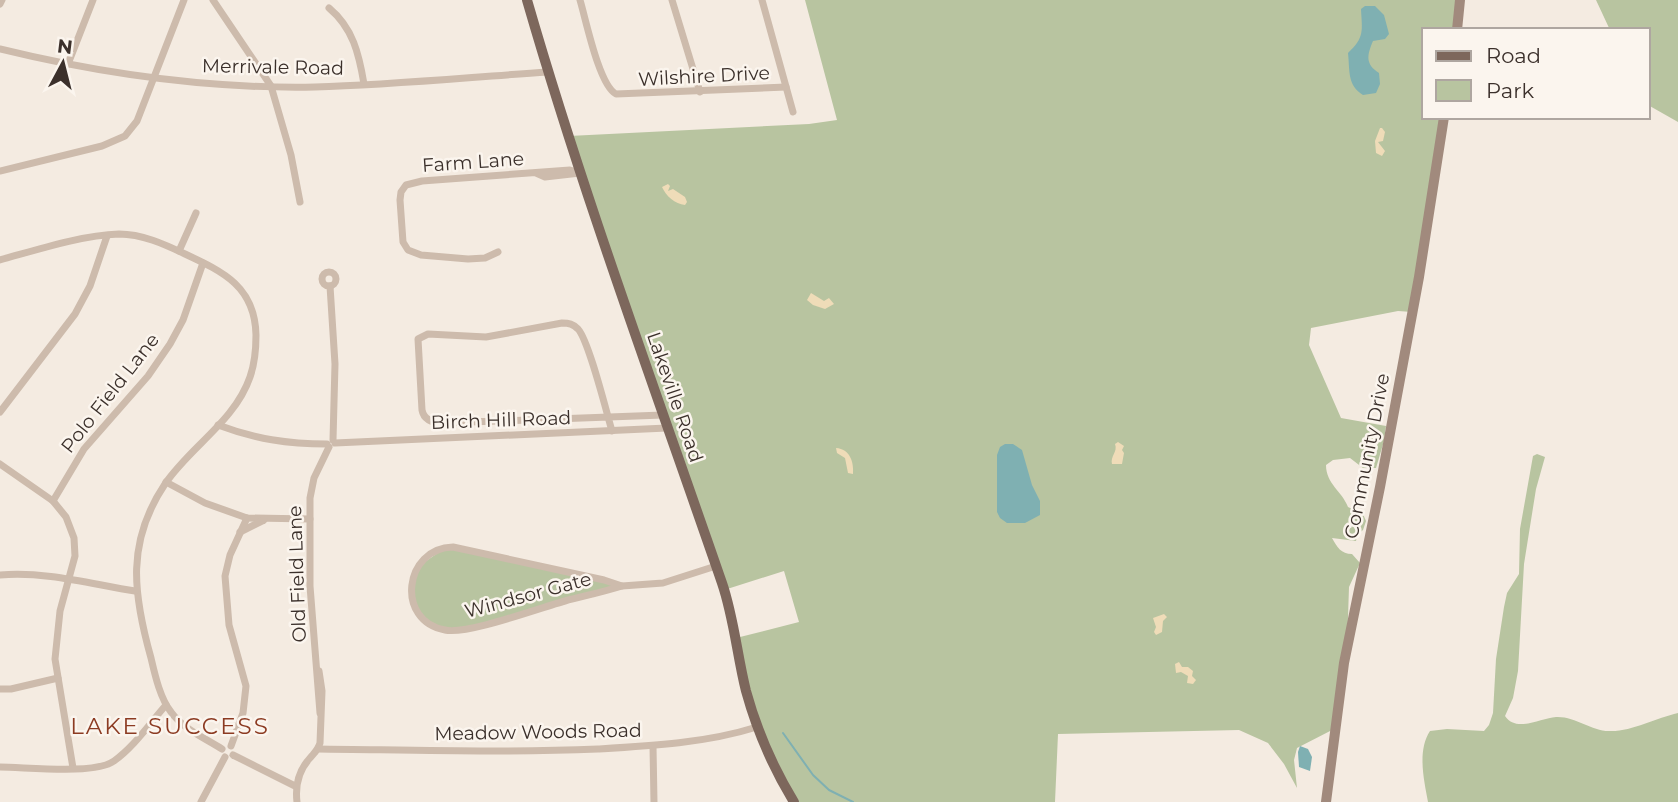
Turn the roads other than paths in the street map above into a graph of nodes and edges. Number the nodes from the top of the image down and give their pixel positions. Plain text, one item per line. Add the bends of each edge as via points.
1 (93, 0) edge
2 (184, 0) edge
3 (213, 0) edge
4 (527, 0) edge
5 (580, 0) edge
6 (673, 0) edge
7 (762, 0) edge
8 (1460, 0) edge
9 (329, 8) dead end
10 (1457, 28) edge
11 (0, 49) edge
12 (68, 64) junction
13 (548, 72) junction
14 (154, 77) junction
15 (364, 84) junction
16 (271, 86) junction
17 (786, 88) junction
18 (700, 92) junction
19 (793, 112) dead end
20 (1444, 119) edge
21 (0, 171) edge
22 (580, 173) junction
23 (300, 202) dead end
24 (196, 213) dead end
25 (107, 236) junction
26 (179, 251) junction
27 (498, 252) dead end
28 (0, 260) edge
29 (203, 263) junction
30 (330, 286) dead end
31 (0, 412) edge
32 (663, 415) junction
33 (608, 417) junction
34 (218, 425) junction
35 (667, 428) junction
36 (612, 431) junction
37 (331, 444) junction
38 (0, 464) edge
39 (166, 482) junction
40 (53, 501) junction
41 (247, 518) junction
42 (268, 519) junction
43 (310, 519) junction
44 (240, 533) junction
45 (716, 566) junction
46 (0, 575) edge
47 (68, 580) junction
48 (622, 586) junction
49 (135, 592) junction
50 (58, 678) junction
51 (0, 689) edge
52 (166, 705) junction
53 (757, 727) junction
54 (653, 746) junction
55 (318, 749) junction
56 (228, 752) junction
57 (0, 766) edge
58 (73, 768) junction
59 (295, 786) junction
60 (201, 802) edge
61 (297, 802) edge
62 (654, 802) edge
63 (794, 802) edge
64 (1326, 802) edge

1 - 12 street
2 - 14 street
3 - 16 street
4 - 13 main road, Lakeville Road
5 - 18 street, Wilshire Drive via 610,92
6 - 18 street
7 - 17 street
8 - 10 main road
9 - 15 street via 354,40
11 - 12 street, Merrivale Road
12 - 14 street, Merrivale Road
13 - 15 street, Merrivale Road
13 - 22 main road, Lakeville Road
14 - 16 street, Merrivale Road
14 - 21 street via 137,121 119,140
15 - 16 street, Merrivale Road
16 - 23 street
17 - 18 street, Wilshire Drive
17 - 19 street
20 - 64 main road, Community Drive via 1419,277 1340,686
22 - 27 street, Farm Lane via 411,182 401,192 403,242 408,250 468,259
22 - 32 main road, Lakeville Road
24 - 26 street
25 - 26 street via 140,236
25 - 28 street
25 - 31 street via 75,314
26 - 29 street
29 - 34 street via 243,292 256,321 251,375
29 - 40 street, Polo Field Lane via 170,344 84,449
30 - 37 street, Old Field Lane via 335,364
32 - 33 street
32 - 35 main road, Lakeville Road
33 - 33 street via 583,338 572,324 486,337 420,336 422,410 430,421
33 - 36 street
34 - 37 street, Birch Hill Road via 275,442
34 - 39 street
35 - 36 street, Birch Hill Road
35 - 45 main road, Lakeville Road
36 - 37 street, Birch Hill Road
37 - 43 street, Old Field Lane via 310,491
38 - 40 street
39 - 41 street
39 - 49 street via 143,532
40 - 47 street via 74,538 75,556
41 - 42 street
41 - 44 street
42 - 43 street
42 - 44 street
43 - 55 street, Old Field Lane
44 - 56 street via 225,576 229,625 246,687 243,713
45 - 48 street, Windsor Gate via 673,581
45 - 53 main road, Lakeville Road
46 - 47 street
47 - 49 street
47 - 50 street via 56,634
48 - 48 street, Windsor Gate via 445,548 422,561 410,588 420,616 434,627 452,631
49 - 52 street
50 - 51 street
50 - 58 street
52 - 56 street via 186,728
52 - 58 street via 111,763
53 - 54 street, Meadow Woods Road via 711,739
53 - 63 main road, Lakeville Road
54 - 55 street, Meadow Woods Road via 496,752
54 - 62 street
55 - 59 street
56 - 59 street
56 - 60 street
57 - 58 street
59 - 61 street

